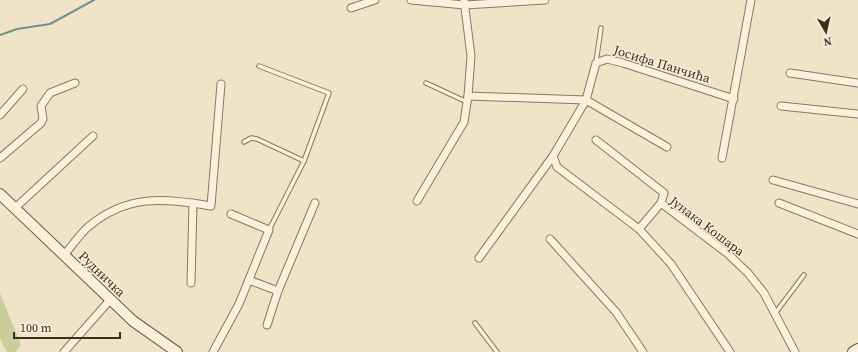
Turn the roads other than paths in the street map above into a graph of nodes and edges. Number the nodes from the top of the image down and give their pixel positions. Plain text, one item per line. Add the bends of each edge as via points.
1 (375, 0) edge
2 (412, 0) edge
3 (544, 0) edge
4 (751, 0) edge
5 (464, 3) edge
6 (351, 8) dead end
7 (601, 28) dead end
8 (596, 63) junction
9 (259, 66) dead end
10 (790, 73) dead end
11 (858, 82) edge
12 (75, 83) dead end
13 (221, 84) dead end
14 (426, 84) dead end
15 (23, 89) dead end
16 (468, 99) junction
17 (734, 99) junction
18 (586, 100) junction
19 (781, 106) dead end
20 (858, 114) edge
21 (0, 115) edge
22 (93, 136) dead end
23 (596, 140) dead end
24 (244, 142) dead end
25 (668, 147) dead end
26 (553, 156) junction
27 (0, 158) edge
28 (722, 158) dead end
29 (304, 161) junction
30 (773, 180) dead end
31 (0, 194) edge
32 (417, 201) dead end
33 (193, 203) junction
34 (315, 203) dead end
35 (661, 203) junction
36 (779, 203) dead end
37 (858, 204) edge
38 (15, 208) junction
39 (231, 214) dead end
40 (639, 229) junction
41 (269, 230) junction
42 (858, 234) edge
43 (550, 239) dead end
44 (64, 255) junction
45 (479, 258) dead end
46 (804, 275) dead end
47 (249, 280) junction
48 (191, 283) dead end
49 (278, 291) junction
50 (110, 300) junction
51 (776, 312) junction
52 (475, 323) dead end
53 (267, 326) dead end
54 (858, 349) edge
55 (64, 352) edge
56 (177, 352) edge
57 (213, 352) edge
58 (497, 352) edge
59 (643, 352) edge
60 (730, 352) edge
61 (796, 352) edge
62 (853, 352) edge

1 - 6 street
2 - 5 street
3 - 5 street
4 - 17 street
5 - 16 street via 471,56
7 - 8 lane, Јосифа Панчића
8 - 17 street, Јосифа Панчића via 607,58
8 - 18 street
9 - 29 lane via 330,93
10 - 11 street
12 - 27 street via 50,93 41,106 41,123
13 - 33 street via 211,206
14 - 16 lane
15 - 21 street
16 - 18 street
16 - 32 street via 464,122
17 - 28 street
18 - 25 street
18 - 26 street
19 - 20 street
22 - 38 street
23 - 35 street via 664,193
24 - 29 lane via 251,138 257,139
26 - 40 street via 557,167
26 - 45 street
29 - 41 lane
30 - 37 street
31 - 38 street, Рудничка
33 - 44 street via 141,200 111,211 88,227
33 - 48 street
34 - 49 street
35 - 40 street, Јунака Кошара
35 - 51 street, Јунака Кошара via 728,254 764,293
36 - 42 street
38 - 44 street, Рудничка
39 - 41 street
40 - 60 street via 671,264
41 - 47 street
43 - 59 street via 616,312
44 - 50 street, Рудничка
46 - 51 lane
47 - 49 street
47 - 57 street
49 - 53 street
50 - 55 street
50 - 56 street, Рудничка via 133,321
51 - 61 street, Јунака Кошара
52 - 58 lane
54 - 62 street

